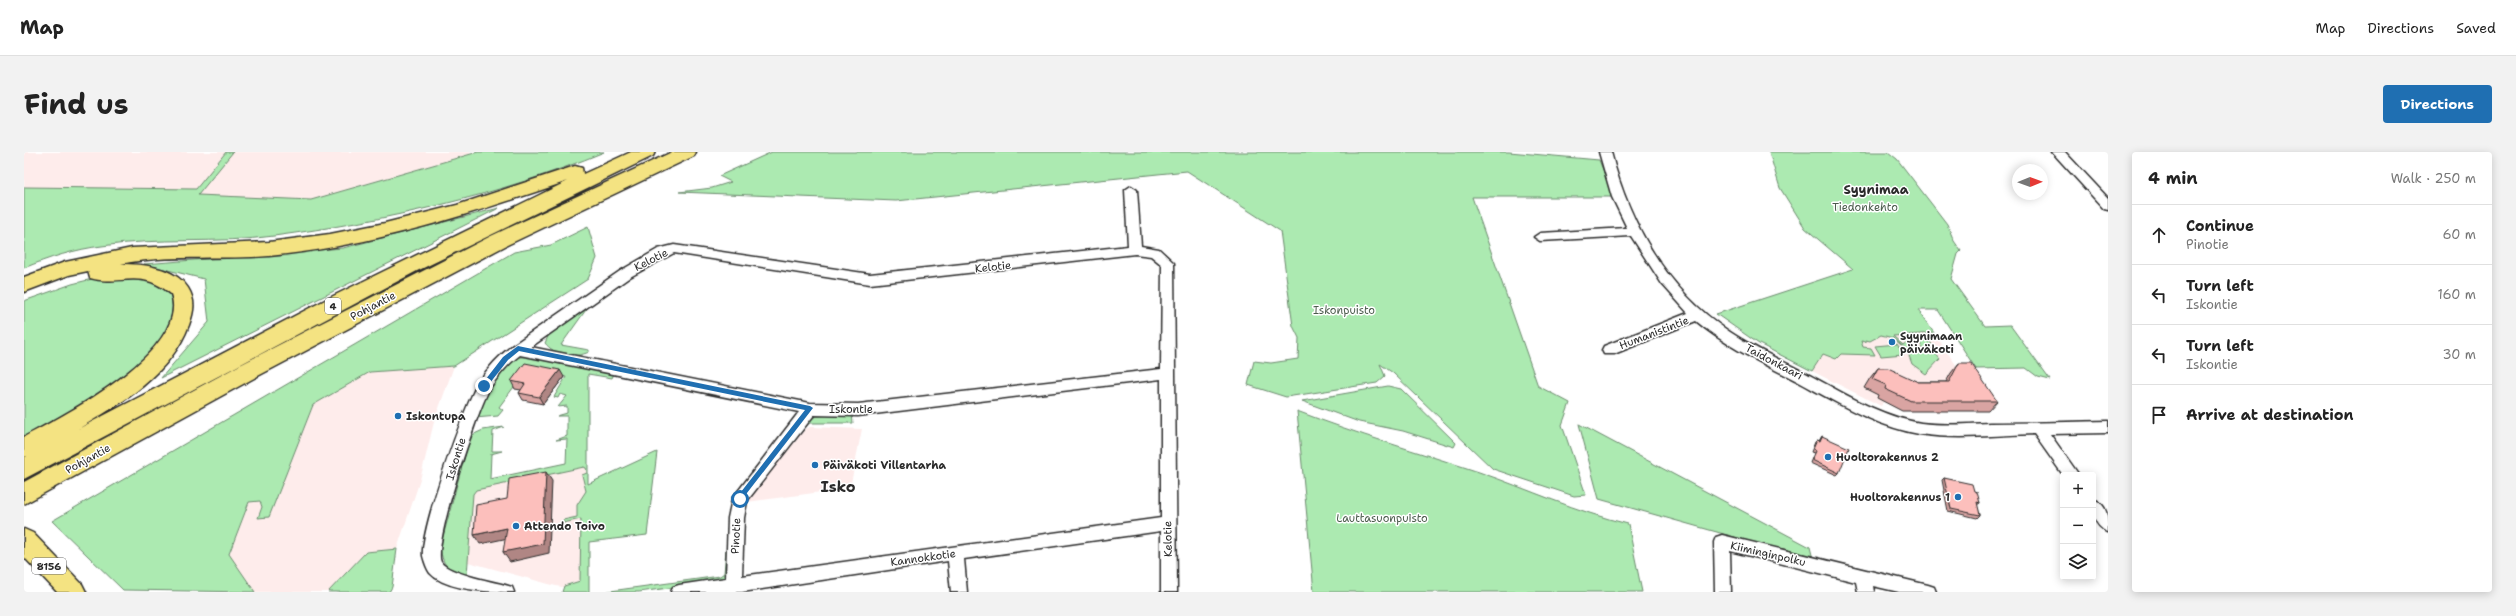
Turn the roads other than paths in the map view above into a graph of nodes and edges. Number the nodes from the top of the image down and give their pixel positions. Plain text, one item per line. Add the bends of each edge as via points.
1 (631, 152) edge
2 (646, 152) edge
3 (687, 152) edge
4 (1605, 152) edge
5 (2058, 152) edge
6 (1131, 190) dead end
7 (2108, 206) edge
8 (1635, 232) junction
9 (1540, 237) dead end
10 (1135, 250) junction
11 (24, 285) edge
12 (24, 297) edge
13 (1698, 315) junction
14 (518, 349) junction
15 (1609, 350) dead end
16 (248, 371) junction
17 (1169, 373) junction
18 (810, 408) junction
19 (2108, 427) edge
20 (2038, 430) junction
21 (24, 448) edge
22 (24, 469) edge
23 (2069, 472) edge
24 (24, 494) edge
25 (24, 508) edge
26 (2095, 508) edge
27 (1167, 524) junction
28 (2108, 525) edge
29 (24, 541) edge
30 (955, 554) junction
31 (1864, 584) edge
32 (734, 588) edge
33 (74, 592) edge
34 (506, 592) edge
35 (679, 592) edge
36 (959, 592) edge
37 (1169, 592) edge
38 (1723, 592) edge
39 (1928, 592) edge

1 - 11 main road via 462,210 385,230 330,241 268,249 132,255 65,269
2 - 22 main road, Pohjantie / 4 via 492,225 242,352
3 - 16 main road, Pohjantie / 4 via 498,241
4 - 8 street, Taidonkaari via 1610,177
5 - 7 street
6 - 10 street
8 - 9 street
8 - 13 street, Taidonkaari via 1664,277
10 - 14 street, Kelotie via 870,278 674,249 625,274
10 - 17 street, Kelotie via 1154,252 1168,263
12 - 21 main road via 97,273 144,272 175,286 182,294 184,308 180,325 169,344 141,375 108,400
13 - 15 street, Humanistintie
13 - 20 street, Taidonkaari via 1764,358 1897,423 1936,430
14 - 18 street, Iskontie
14 - 34 street, Iskontie via 506,358 484,386 468,421 435,527 431,556 436,568 450,576
16 - 24 main road, Pohjantie / 4
16 - 25 main road
17 - 18 street, Iskontie via 873,410
17 - 27 street, Kelotie
18 - 32 street, Pinotie via 740,499 736,518
19 - 20 street, Taidonkaari
20 - 23 street
26 - 28 street
27 - 30 street, Kannokkotie
27 - 37 street, Kelotie
29 - 33 main road, 8156
30 - 32 street, Kannokkotie
30 - 36 street
31 - 38 street, Kiiminginpolku via 1722,542
31 - 39 street, Kiiminginpolku
32 - 35 street, Kannokkotie

